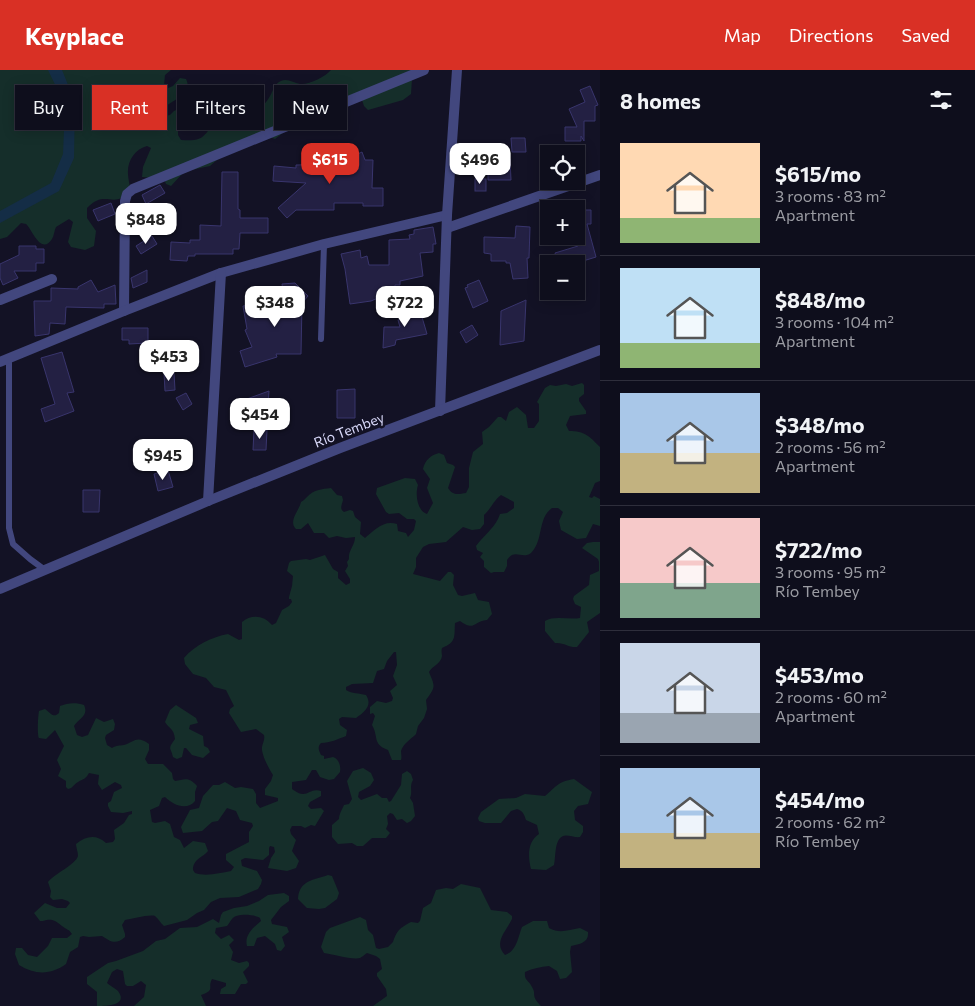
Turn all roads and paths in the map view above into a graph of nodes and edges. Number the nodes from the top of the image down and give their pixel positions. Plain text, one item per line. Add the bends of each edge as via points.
1 (424, 70) edge
2 (457, 70) edge
3 (600, 176) edge
4 (447, 215) junction
5 (446, 228) junction
6 (324, 244) junction
7 (221, 274) junction
8 (52, 279) dead end
9 (0, 300) edge
10 (124, 311) junction
11 (321, 339) dead end
12 (600, 350) edge
13 (4, 360) edge
14 (440, 411) junction
15 (208, 501) junction
16 (45, 570) junction
17 (0, 589) edge

1 - 10 street via 127,194
2 - 4 street
3 - 5 street
4 - 5 street
4 - 6 street
5 - 14 street
6 - 7 street
6 - 11 lane
7 - 10 street
7 - 15 street
8 - 9 street
10 - 13 street
12 - 14 street, Río Tembey
13 - 16 lane via 9,528 13,544
14 - 15 street, Río Tembey
15 - 16 street, Río Tembey
16 - 17 street, Río Tembey

